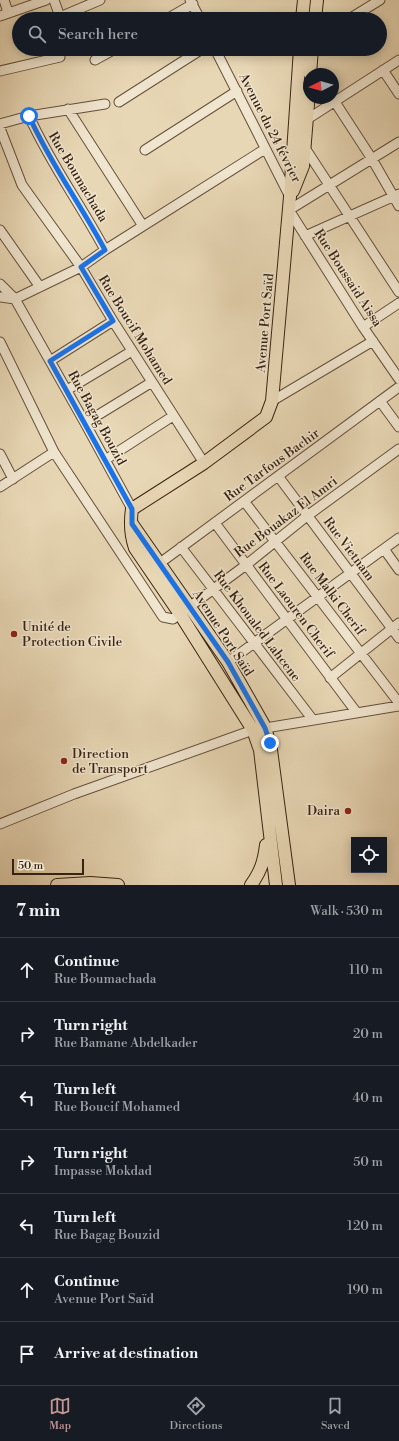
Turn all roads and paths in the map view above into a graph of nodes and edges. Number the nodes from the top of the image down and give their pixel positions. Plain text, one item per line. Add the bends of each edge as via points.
1 (4, 0) edge
2 (46, 0) edge
3 (54, 0) edge
4 (100, 0) edge
5 (304, 0) edge
6 (317, 0) edge
7 (380, 0) edge
8 (191, 2) edge
9 (58, 12) edge
10 (70, 12) edge
11 (177, 12) edge
12 (196, 12) edge
13 (303, 12) edge
14 (316, 12) edge
15 (360, 12) edge
16 (4, 14) edge
17 (102, 56) edge
18 (191, 56) edge
19 (219, 56) edge
20 (300, 56) edge
21 (311, 56) edge
22 (60, 57) dead end
23 (95, 60) dead end
24 (399, 60) edge
25 (310, 68) edge
26 (383, 70) junction
27 (0, 71) edge
28 (237, 91) junction
29 (399, 94) edge
30 (339, 99) edge
31 (119, 102) dead end
32 (105, 104) dead end
33 (308, 104) edge
34 (332, 104) edge
35 (336, 104) edge
36 (68, 109) junction
37 (29, 116) junction
38 (307, 120) junction
39 (0, 124) edge
40 (295, 126) junction
41 (0, 128) edge
42 (399, 142) edge
43 (265, 148) junction
44 (305, 148) junction
45 (145, 150) dead end
46 (372, 159) junction
47 (330, 185) junction
48 (396, 195) edge
49 (290, 197) junction
50 (399, 206) edge
51 (289, 210) junction
52 (350, 216) junction
53 (143, 226) junction
54 (0, 230) edge
55 (305, 236) junction
56 (105, 250) junction
57 (81, 267) junction
58 (0, 284) edge
59 (40, 287) junction
60 (399, 292) edge
61 (0, 296) edge
62 (15, 298) junction
63 (399, 303) edge
64 (113, 321) junction
65 (363, 327) junction
66 (373, 341) junction
67 (0, 342) edge
68 (132, 351) junction
69 (50, 361) junction
70 (399, 379) edge
71 (152, 382) junction
72 (399, 386) edge
73 (66, 390) junction
74 (272, 401) junction
75 (380, 402) junction
76 (173, 416) junction
77 (85, 423) junction
78 (399, 427) edge
79 (399, 449) edge
80 (54, 452) junction
81 (0, 454) edge
82 (105, 460) junction
83 (204, 463) junction
84 (278, 476) junction
85 (13, 479) junction
86 (0, 487) edge
87 (244, 501) junction
88 (132, 509) junction
89 (308, 516) junction
90 (215, 523) junction
91 (132, 524) junction
92 (399, 538) edge
93 (275, 541) junction
94 (181, 547) junction
95 (384, 549) junction
96 (160, 563) junction
97 (246, 564) junction
98 (399, 570) edge
99 (351, 573) junction
100 (213, 589) junction
101 (318, 598) junction
102 (189, 606) junction
103 (180, 614) junction
104 (287, 620) junction
105 (395, 625) edge
106 (399, 638) edge
107 (254, 643) junction
108 (361, 653) junction
109 (228, 662) junction
110 (330, 678) junction
111 (399, 703) edge
112 (399, 706) edge
113 (357, 713) junction
114 (313, 720) junction
115 (259, 728) junction
116 (0, 824) edge
117 (269, 828) junction
118 (57, 885) edge
119 (118, 885) edge
120 (251, 885) edge
121 (276, 885) edge
122 (289, 885) edge

1 - 16 street
2 - 16 street
3 - 9 street
4 - 10 street
5 - 13 main road
6 - 14 main road
7 - 15 street
8 - 11 street
8 - 12 street
17 - 23 street
18 - 31 street
19 - 28 street, Avenue du 24 février
20 - 40 main road, Avenue Port Saïd
21 - 25 main road
22 - 27 street
24 - 26 street
26 - 29 street
26 - 30 street
28 - 43 street, Avenue du 24 février
28 - 45 street
32 - 36 street
33 - 38 main road, Avenue Port Saïd
34 - 38 street
35 - 46 street
36 - 37 street
36 - 53 street
37 - 39 street
37 - 56 street, Rue Boumachada via 38,136
38 - 40 street
38 - 44 main road, Avenue Port Saïd
40 - 49 main road, Avenue Port Saïd
41 - 57 street, Rue Boucif Mohamed via 22,185
42 - 46 street
43 - 49 street, Avenue du 24 février
43 - 53 street
44 - 47 street
44 - 49 main road, Avenue Port Saïd via 303,166
46 - 47 street
46 - 48 street
47 - 51 street
47 - 52 street
48 - 50 street
48 - 52 street
49 - 51 main road, Avenue Port Saïd
51 - 55 street, Rue Boussaid Aissa
51 - 74 main road, Avenue Port Saïd
52 - 55 street
52 - 60 street
53 - 56 street
54 - 59 street
55 - 65 street, Rue Boussaid Aissa
56 - 57 street
57 - 59 street
57 - 64 street, Rue Boucif Mohamed
58 - 62 street, Rue Bagag Bouzid
59 - 62 street
61 - 62 street
62 - 69 street, Rue Bagag Bouzid
63 - 65 street
64 - 68 street, Rue Boucif Mohamed
64 - 69 street
65 - 66 street, Rue Boussaid Aissa
66 - 70 street, Rue Boussaid Aissa
66 - 74 street
67 - 80 street
68 - 71 street, Rue Boucif Mohamed
68 - 73 street
69 - 73 street, Rue Bagag Bouzid
71 - 76 street, Rue Boucif Mohamed
71 - 77 street
72 - 75 street, Rue Tarfous Bachir
73 - 77 street, Rue Bagag Bouzid
74 - 83 main road, Avenue Port Saïd via 266,417
75 - 78 street
75 - 84 street, Rue Tarfous Bachir
76 - 82 street
76 - 83 street, Rue Boucif Mohamed
77 - 82 street, Rue Bagag Bouzid
79 - 89 street, Rue Bouakaz El Amri
80 - 85 street
80 - 103 street via 163,617 173,619
81 - 85 street
82 - 88 street, Rue Bagag Bouzid
83 - 88 main road, Avenue Port Saïd
84 - 87 street, Rue Tarfous Bachir
84 - 89 street, Rue Vietnam
85 - 86 street
87 - 90 street, Rue Tarfous Bachir
87 - 93 street, Rue Malki Cherif
88 - 91 main road, Avenue Port Saïd
89 - 93 street, Rue Bouakaz El Amri
89 - 99 street, Rue Vietnam
90 - 94 street, Rue Tarfous Bachir
90 - 97 street, Rue Laouren Cherif
91 - 96 main road, Avenue Port Saïd
91 - 103 main road, Avenue Port Saïd via 135,548
92 - 95 street
93 - 97 street, Rue Bouakaz El Amri
93 - 101 street, Rue Malki Cherif
94 - 96 street, Rue Tarfous Bachir
94 - 100 street, Rue Khoualed Lahcene
95 - 98 street
95 - 99 street
96 - 102 main road, Avenue Port Saïd
97 - 100 street, Rue Bouakaz El Amri
97 - 104 street, Rue Laouren Cherif
99 - 101 street
99 - 105 street, Rue Vietnam
100 - 102 street, Rue Bouakaz El Amri
100 - 107 street, Rue Khoualed Lahcene
101 - 104 street
101 - 108 street, Rue Malki Cherif
102 - 103 street, Rue Bouakaz El Amri
102 - 109 main road, Avenue Port Saïd
103 - 115 main road, Avenue Port Saïd
104 - 107 street
104 - 110 street, Rue Laouren Cherif
105 - 106 street, Rue Vietnam
105 - 108 street
107 - 109 street
107 - 114 street, Rue Khoualed Lahcene
108 - 110 street
108 - 111 street, Rue Malki Cherif
109 - 115 main road, Avenue Port Saïd
110 - 113 street, Rue Laouren Cherif
112 - 113 street
113 - 114 street
114 - 115 street
115 - 116 street via 74,794
115 - 117 main road, Avenue Port Saïd
115 - 122 main road, Avenue Port Saïd via 271,750
117 - 120 main road via 264,862
117 - 121 main road, Avenue Port Saïd
118 - 119 main road

